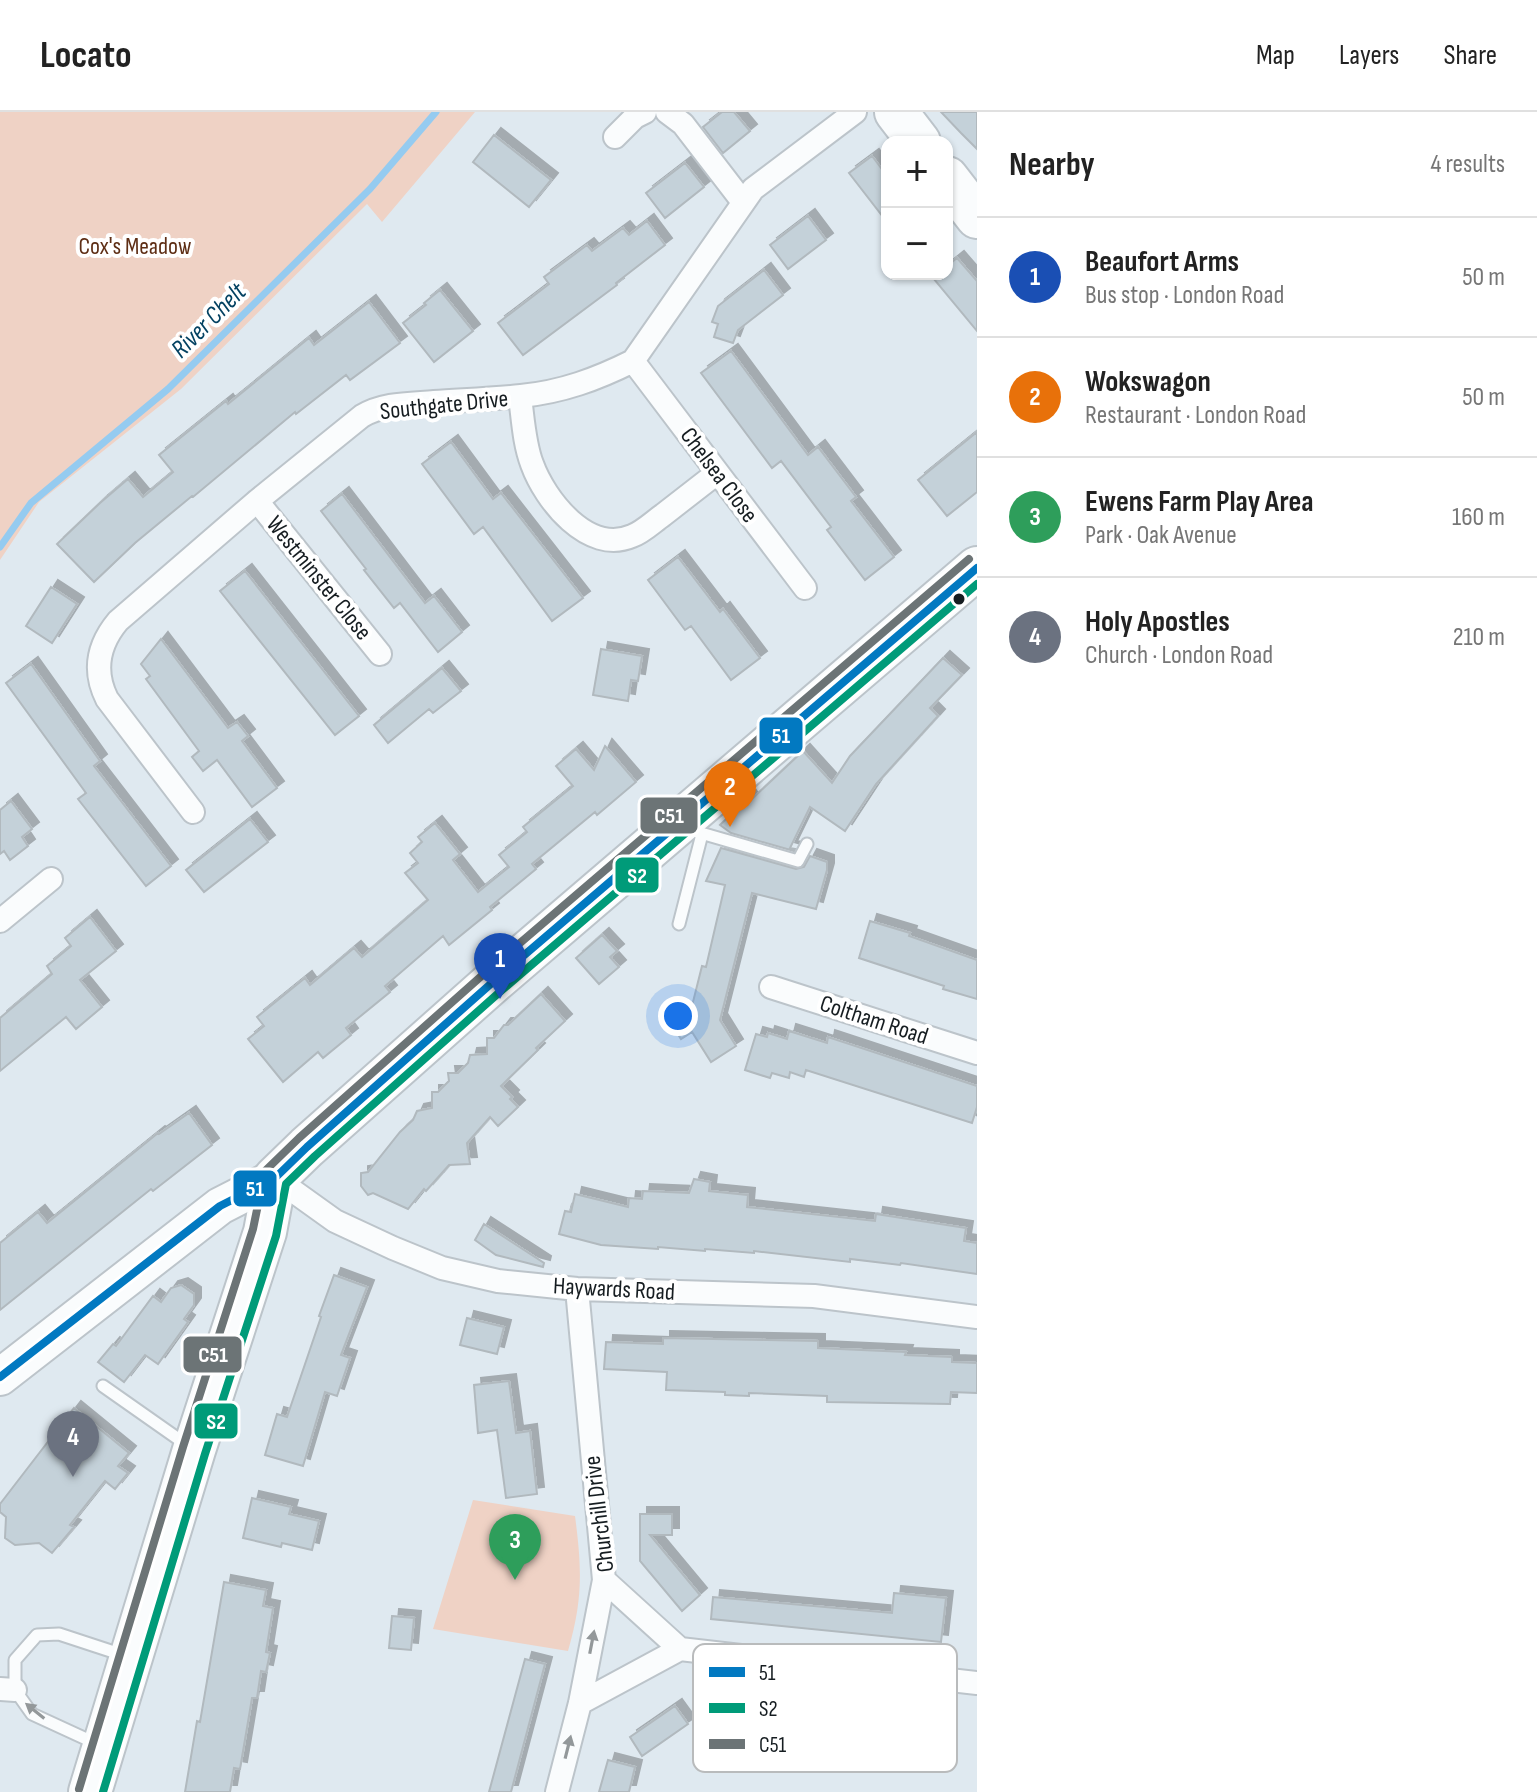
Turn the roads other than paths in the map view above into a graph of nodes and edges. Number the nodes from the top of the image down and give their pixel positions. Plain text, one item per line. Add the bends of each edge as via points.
1 (645, 112) edge
2 (667, 112) edge
3 (855, 112) edge
4 (896, 112) edge
5 (914, 136) edge
6 (615, 137) dead end
7 (953, 186) edge
8 (743, 202) junction
9 (977, 217) edge
10 (633, 361) junction
11 (520, 397) junction
12 (717, 473) junction
13 (257, 501) junction
14 (977, 568) edge
15 (805, 588) dead end
16 (380, 654) dead end
17 (193, 812) dead end
18 (688, 830) junction
19 (807, 844) dead end
20 (51, 879) dead end
21 (0, 921) edge
22 (679, 924) dead end
23 (771, 987) dead end
24 (977, 1053) edge
25 (275, 1178) junction
26 (577, 1289) junction
27 (977, 1317) edge
28 (0, 1377) edge
29 (103, 1386) dead end
30 (194, 1450) junction
31 (604, 1580) junction
32 (680, 1649) junction
33 (693, 1650) edge
34 (130, 1657) junction
35 (957, 1681) edge
36 (977, 1683) edge
37 (7, 1689) edge
38 (580, 1703) junction
39 (103, 1747) junction
40 (90, 1792) edge
41 (557, 1792) edge

1 - 6 street
2 - 8 street via 683,124
3 - 8 street
4 - 5 highway
7 - 9 highway
8 - 10 street
10 - 11 street, Southgate Drive via 578,385
10 - 12 street, Chelsea Close
11 - 12 street via 537,478 558,509 598,538 621,540 641,532
11 - 13 street, Southgate Drive via 373,410
12 - 15 street, Chelsea Close
13 - 16 street, Westminster Close
13 - 17 street, Southgate Drive via 118,621 99,654 99,677 107,699
14 - 18 highway
18 - 19 lane via 798,861
18 - 22 lane
18 - 25 highway via 459,1012
20 - 21 street
23 - 24 street, Coltham Road
25 - 26 street, Haywards Road via 335,1221 442,1268 498,1281
25 - 28 main road via 220,1206
25 - 30 highway via 265,1232
26 - 27 street, Haywards Road via 814,1296
26 - 31 street, Churchill Drive
29 - 30 lane
30 - 34 highway
31 - 32 street, Churchill Drive
38 -> 31 street
32 - 33 street
32 - 38 street
34 - 37 lane via 59,1634 37,1635 15,1660
34 - 39 highway
35 - 36 street
39 -> 37 lane via 32,1714
41 -> 38 street
39 - 40 highway

